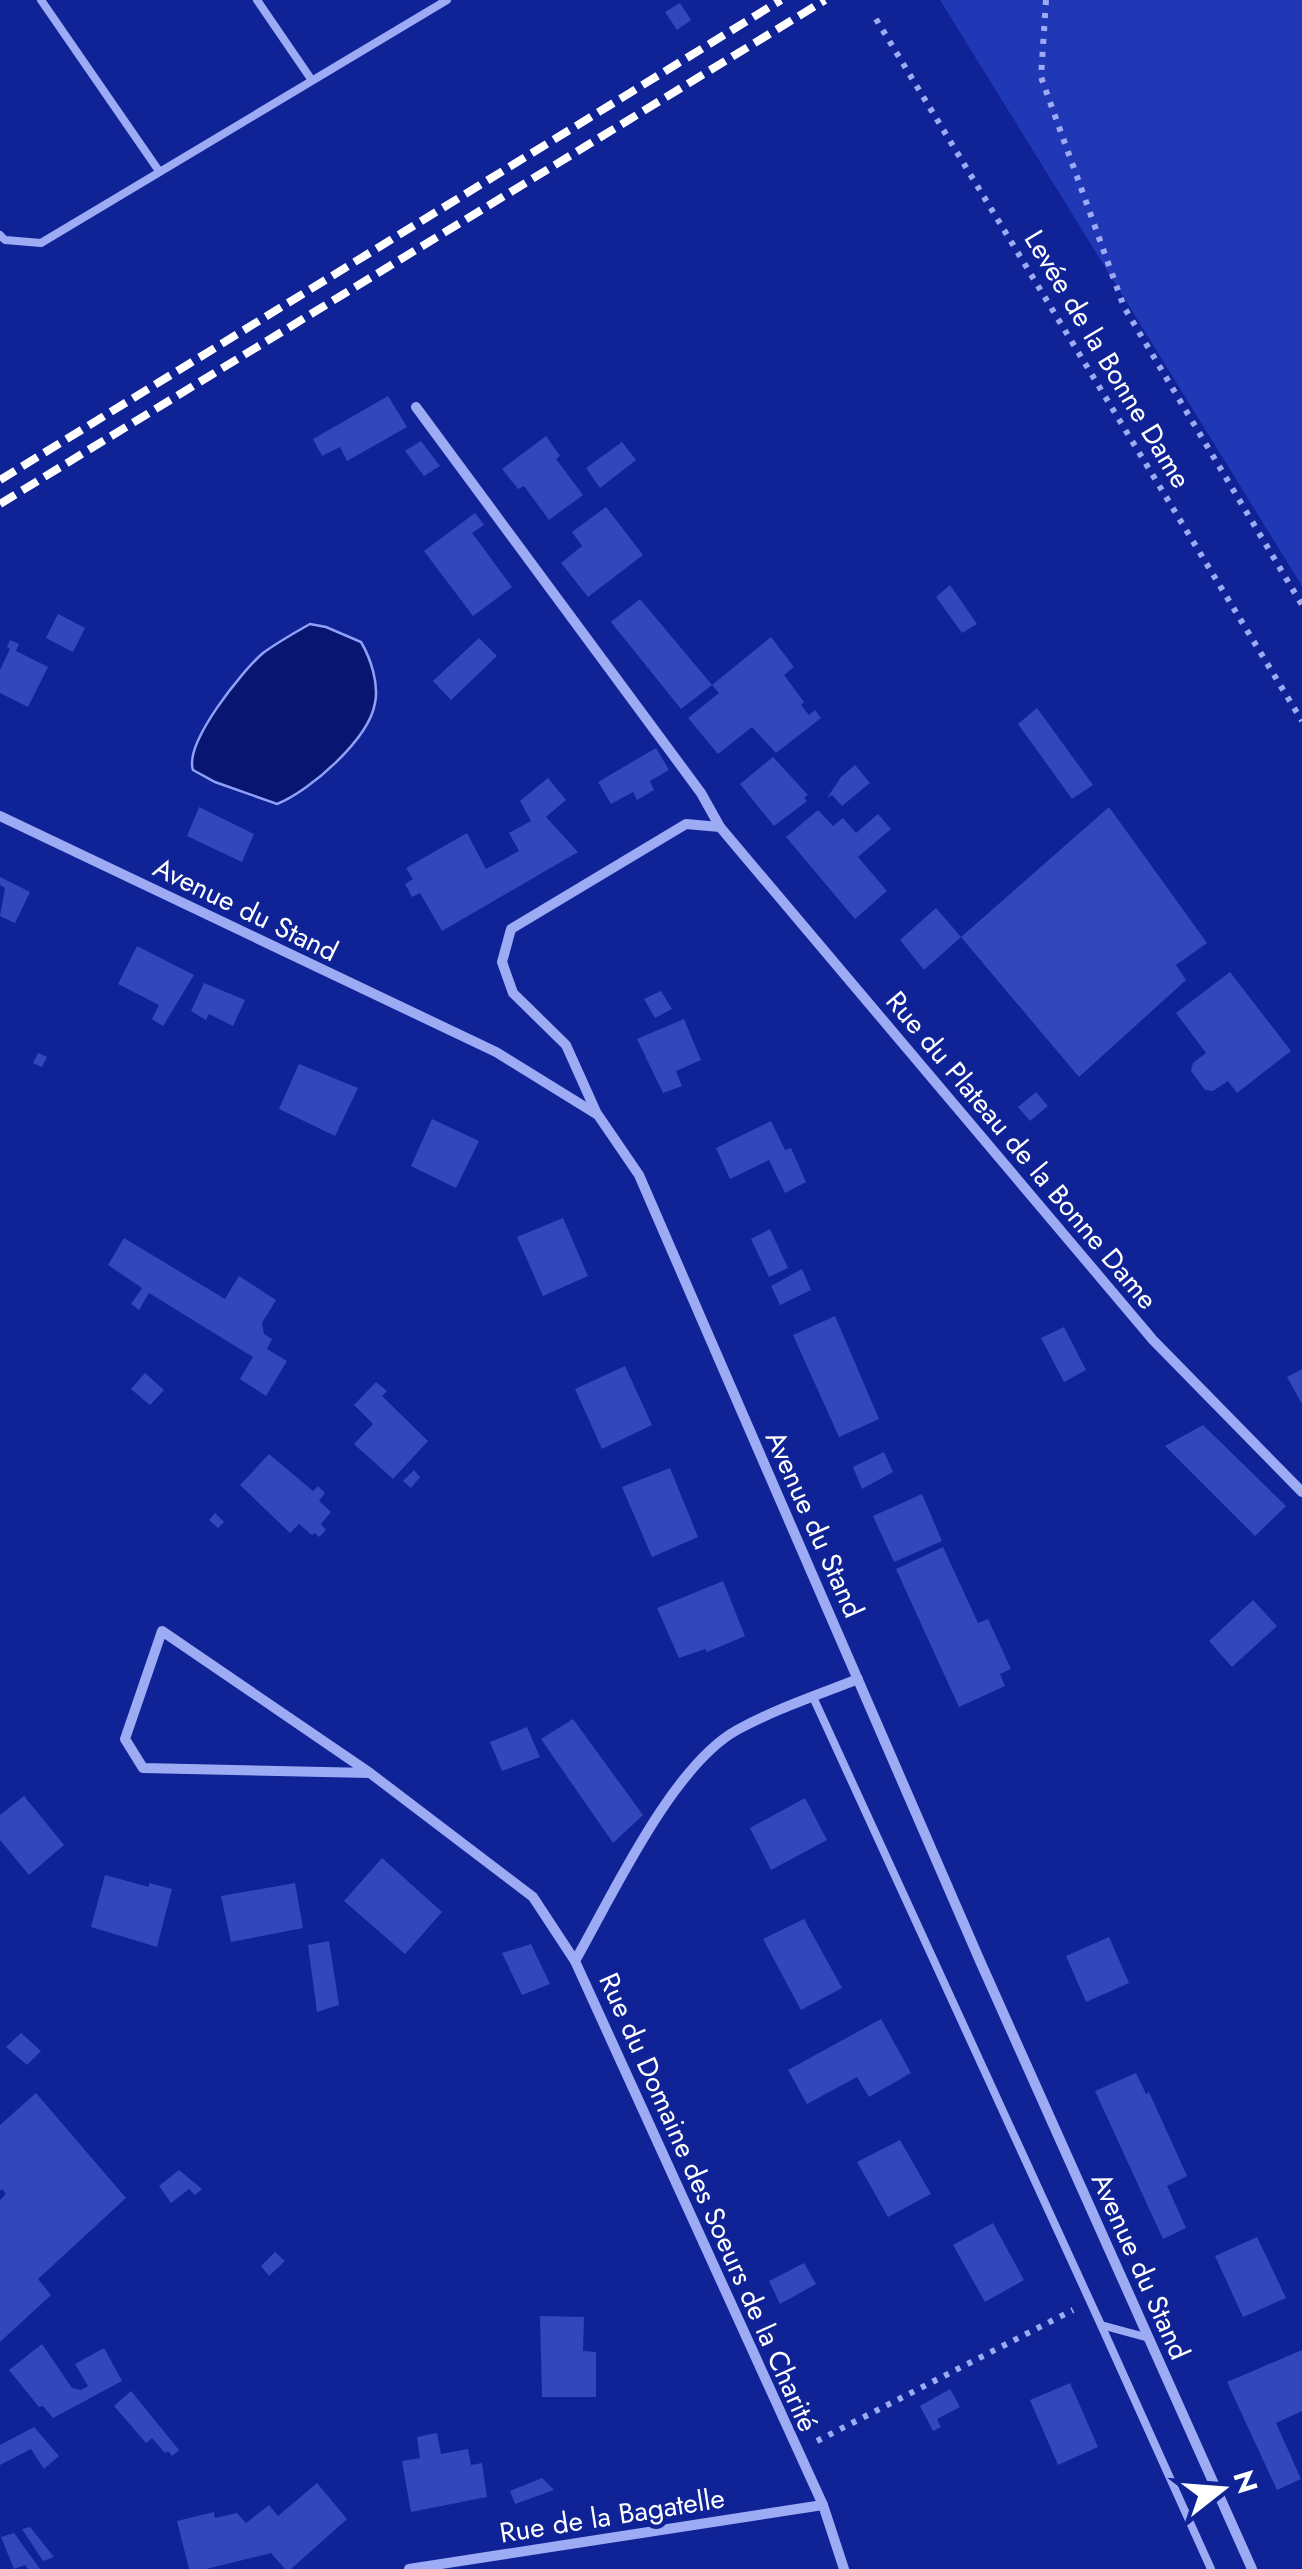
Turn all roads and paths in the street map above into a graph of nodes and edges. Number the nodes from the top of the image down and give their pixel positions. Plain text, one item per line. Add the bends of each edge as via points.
1 (41, 0) edge
2 (257, 0) edge
3 (1046, 0) edge
4 (444, 1) edge
5 (876, 20) dead end
6 (311, 79) junction
7 (159, 171) junction
8 (0, 235) edge
9 (416, 408) dead end
10 (1302, 605) edge
11 (1302, 722) edge
12 (0, 816) edge
13 (720, 827) junction
14 (598, 1116) junction
15 (1302, 1492) edge
16 (858, 1678) junction
17 (813, 1698) junction
18 (370, 1772) junction
19 (575, 1962) junction
20 (1090, 2301) junction
21 (1101, 2325) junction
22 (1149, 2338) junction
23 (798, 2451) junction
24 (823, 2505) junction
25 (408, 2569) edge
26 (844, 2569) edge
27 (1211, 2569) edge
28 (1252, 2569) edge

1 - 7 lane
2 - 6 lane
3 - 10 path via 1041,77 1124,308
4 - 6 lane
5 - 11 path, Levée de la Bonne Dame
6 - 7 lane
7 - 8 lane via 41,243
9 - 13 street, Rue du Plateau de la Bonne Dame
12 - 14 street, Avenue du Stand via 496,1052
13 - 14 street via 686,824 510,930 502,962 513,993 566,1044
13 - 15 street, Rue du Plateau de la Bonne Dame via 1152,1340
14 - 16 street, Avenue du Stand via 639,1174
16 - 17 street, Rue du Domaine des Soeurs de la Charité
16 - 22 street, Avenue du Stand
17 - 19 street, Rue du Domaine des Soeurs de la Charité via 735,1731 705,1756 674,1794
17 - 20 lane
18 - 18 street via 270,1704 162,1631 125,1739 143,1768
18 - 19 street via 533,1897
19 - 23 street, Rue du Domaine des Soeurs de la Charité
20 - 21 lane
20 - 23 path
21 - 22 lane
21 - 27 lane
22 - 28 street, Avenue du Stand
23 - 24 street, Rue du Domaine des Soeurs de la Charité
24 - 25 street, Rue de la Bagatelle
24 - 26 street, Rue du Domaine des Soeurs de la Charité

